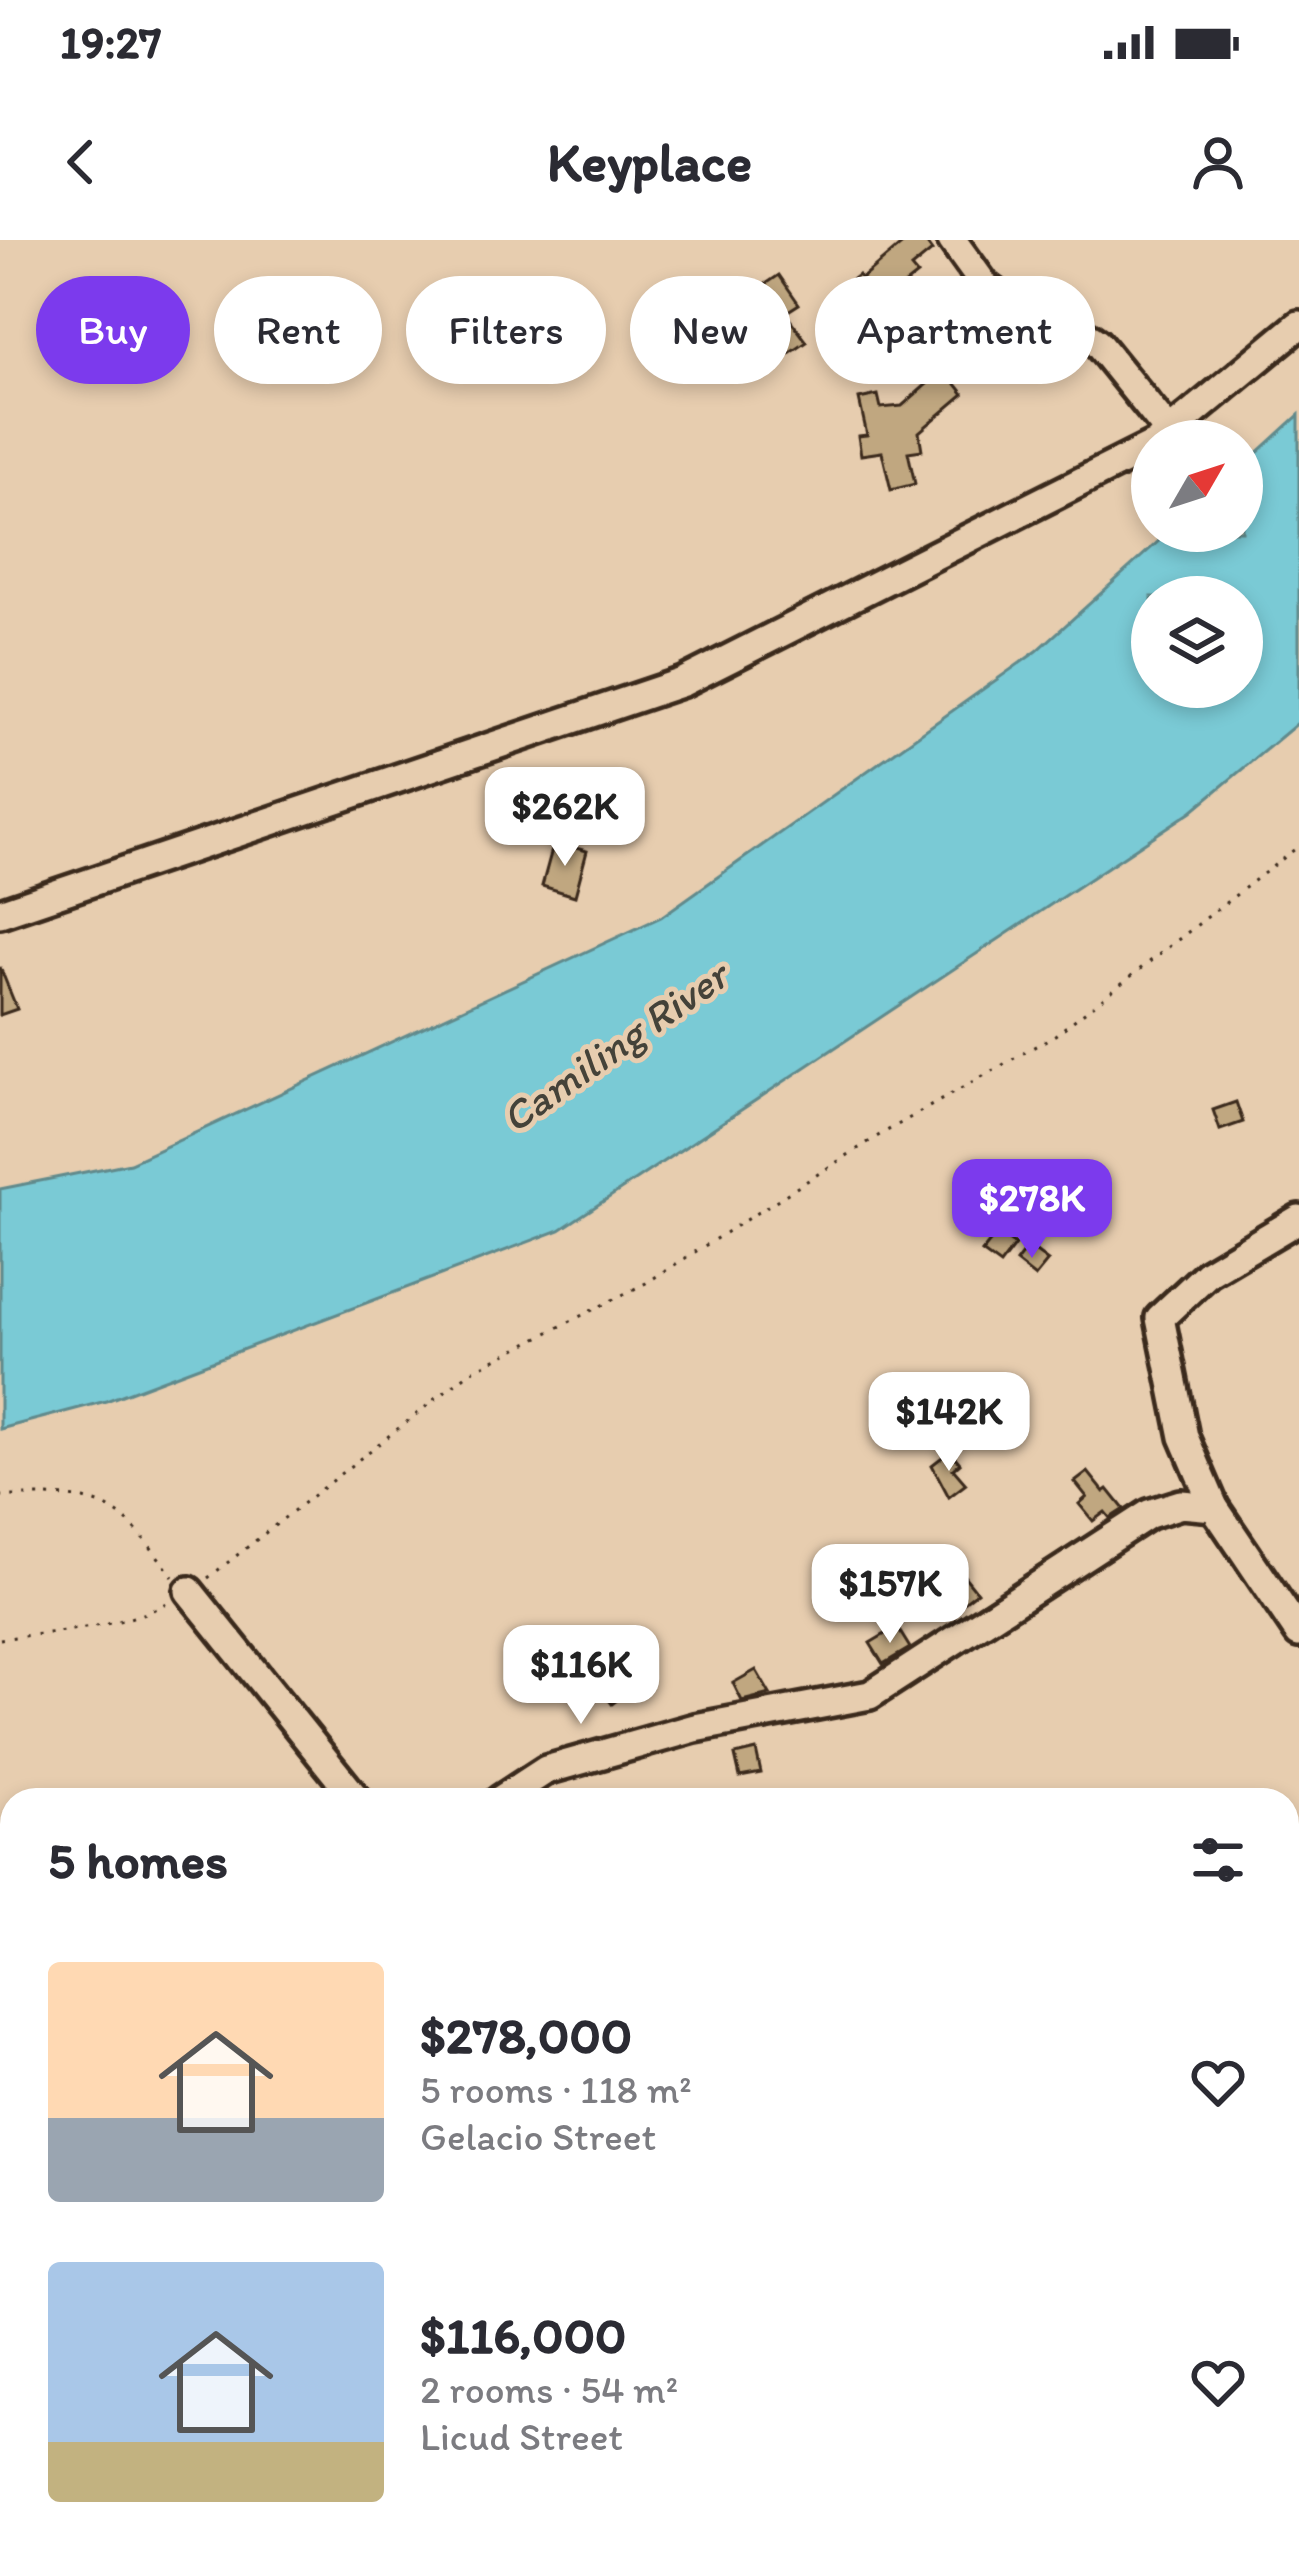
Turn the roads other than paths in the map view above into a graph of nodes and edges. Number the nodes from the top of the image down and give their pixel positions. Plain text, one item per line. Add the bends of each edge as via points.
1 (952, 240) edge
2 (1299, 325) edge
3 (1147, 420) edge
4 (1184, 420) edge
5 (1131, 455) edge
6 (0, 913) edge
7 (1299, 1219) edge
8 (1214, 1507) junction
9 (185, 1593) road end
10 (1299, 1633) edge
11 (347, 1788) edge
12 (518, 1788) edge

1 - 3 street via 985,286 1028,318 1074,327 1097,344
2 - 4 street
5 - 6 street via 683,682
7 - 8 street via 1208,1273 1160,1318 1184,1437
8 - 10 street
8 - 12 street via 1181,1504 1149,1514 870,1695 695,1728 546,1770
9 - 11 street

